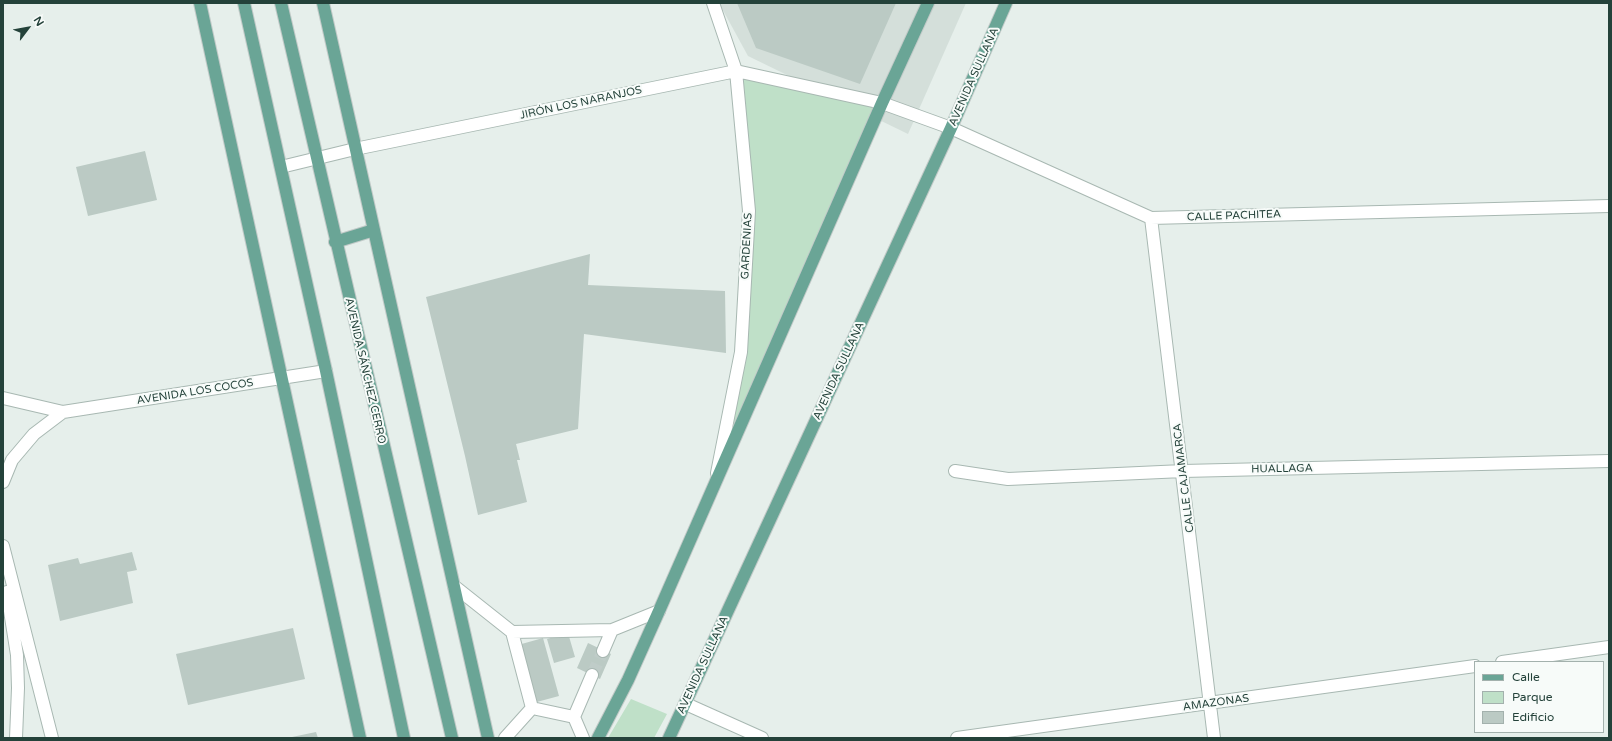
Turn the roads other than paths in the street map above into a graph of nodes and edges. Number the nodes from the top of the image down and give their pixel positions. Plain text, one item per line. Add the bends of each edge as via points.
1 (200, 3) edge
2 (244, 3) edge
3 (281, 3) edge
4 (323, 3) edge
5 (713, 3) edge
6 (928, 3) edge
7 (1006, 3) edge
8 (736, 71) junction
9 (882, 103) junction
10 (951, 128) junction
11 (356, 149) junction
12 (316, 158) junction
13 (281, 167) junction
14 (1609, 206) edge
15 (1151, 218) junction
16 (374, 230) junction
17 (335, 242) junction
18 (326, 371) junction
19 (283, 378) junction
20 (3, 398) edge
21 (63, 412) junction
22 (1609, 462) edge
23 (956, 471) dead end
24 (1183, 472) junction
25 (3, 482) edge
26 (713, 490) junction
27 (3, 546) edge
28 (3, 561) edge
29 (454, 586) junction
30 (659, 611) junction
31 (612, 630) junction
32 (512, 632) junction
33 (1609, 646) edge
34 (603, 651) tunnel mouth
35 (1509, 661) edge
36 (1474, 666) edge
37 (592, 675) tunnel mouth
38 (686, 704) junction
39 (1211, 704) junction
40 (532, 708) junction
41 (574, 717) junction
42 (16, 738) edge
43 (52, 738) edge
44 (360, 738) edge
45 (404, 738) edge
46 (452, 738) edge
47 (488, 738) edge
48 (504, 738) edge
49 (583, 738) edge
50 (598, 738) edge
51 (669, 738) edge
52 (762, 738) edge
53 (957, 738) edge
54 (1214, 738) edge

1 - 19 main road
2 - 13 main road
3 - 12 main road, AVENIDA SÁNCHEZ CERRO
4 - 11 main road
5 - 8 street, GARDENIAS
6 - 9 main road
7 - 10 main road, AVENIDA SULLANA
8 - 9 street, JIRÓN LOS NARANJOS
8 - 11 street, JIRÓN LOS NARANJOS
8 - 26 street, GARDENIAS via 749,211 741,352
9 - 10 street, CALLE PACHITEA
9 - 26 main road
10 - 15 street, CALLE PACHITEA
10 - 38 main road, AVENIDA SULLANA
11 - 12 street, JIRÓN LOS NARANJOS
11 - 16 main road
12 - 13 street, JIRÓN LOS NARANJOS
12 - 17 main road, AVENIDA SÁNCHEZ CERRO
13 - 18 main road
14 - 15 street, CALLE PACHITEA
15 - 24 street, CALLE CAJAMARCA
16 - 17 main road
16 - 29 main road
17 - 46 main road, AVENIDA SÁNCHEZ CERRO
18 - 19 street, AVENIDA LOS COCOS
18 - 45 main road
19 - 21 street, AVENIDA LOS COCOS
19 - 44 main road
20 - 21 street, AVENIDA LOS COCOS
21 - 25 street, AVENIDA LOS COCOS via 34,434 12,460
22 - 24 street, HUALLAGA
23 - 24 street, HUALLAGA via 1008,479
24 - 39 street, CALLE CAJAMARCA
26 - 30 main road
27 - 43 street
28 - 42 street via 17,655
29 - 32 street
29 - 47 main road
30 - 31 street
30 - 50 main road
31 - 32 street
31 - 34 street
32 - 40 street
33 - 35 street
36 - 39 street, AMAZONAS
37 - 41 street
38 - 51 main road, AVENIDA SULLANA
38 - 52 street
39 - 53 street, AMAZONAS
39 - 54 street, CALLE CAJAMARCA
40 - 41 street
40 - 48 street
41 - 49 street

